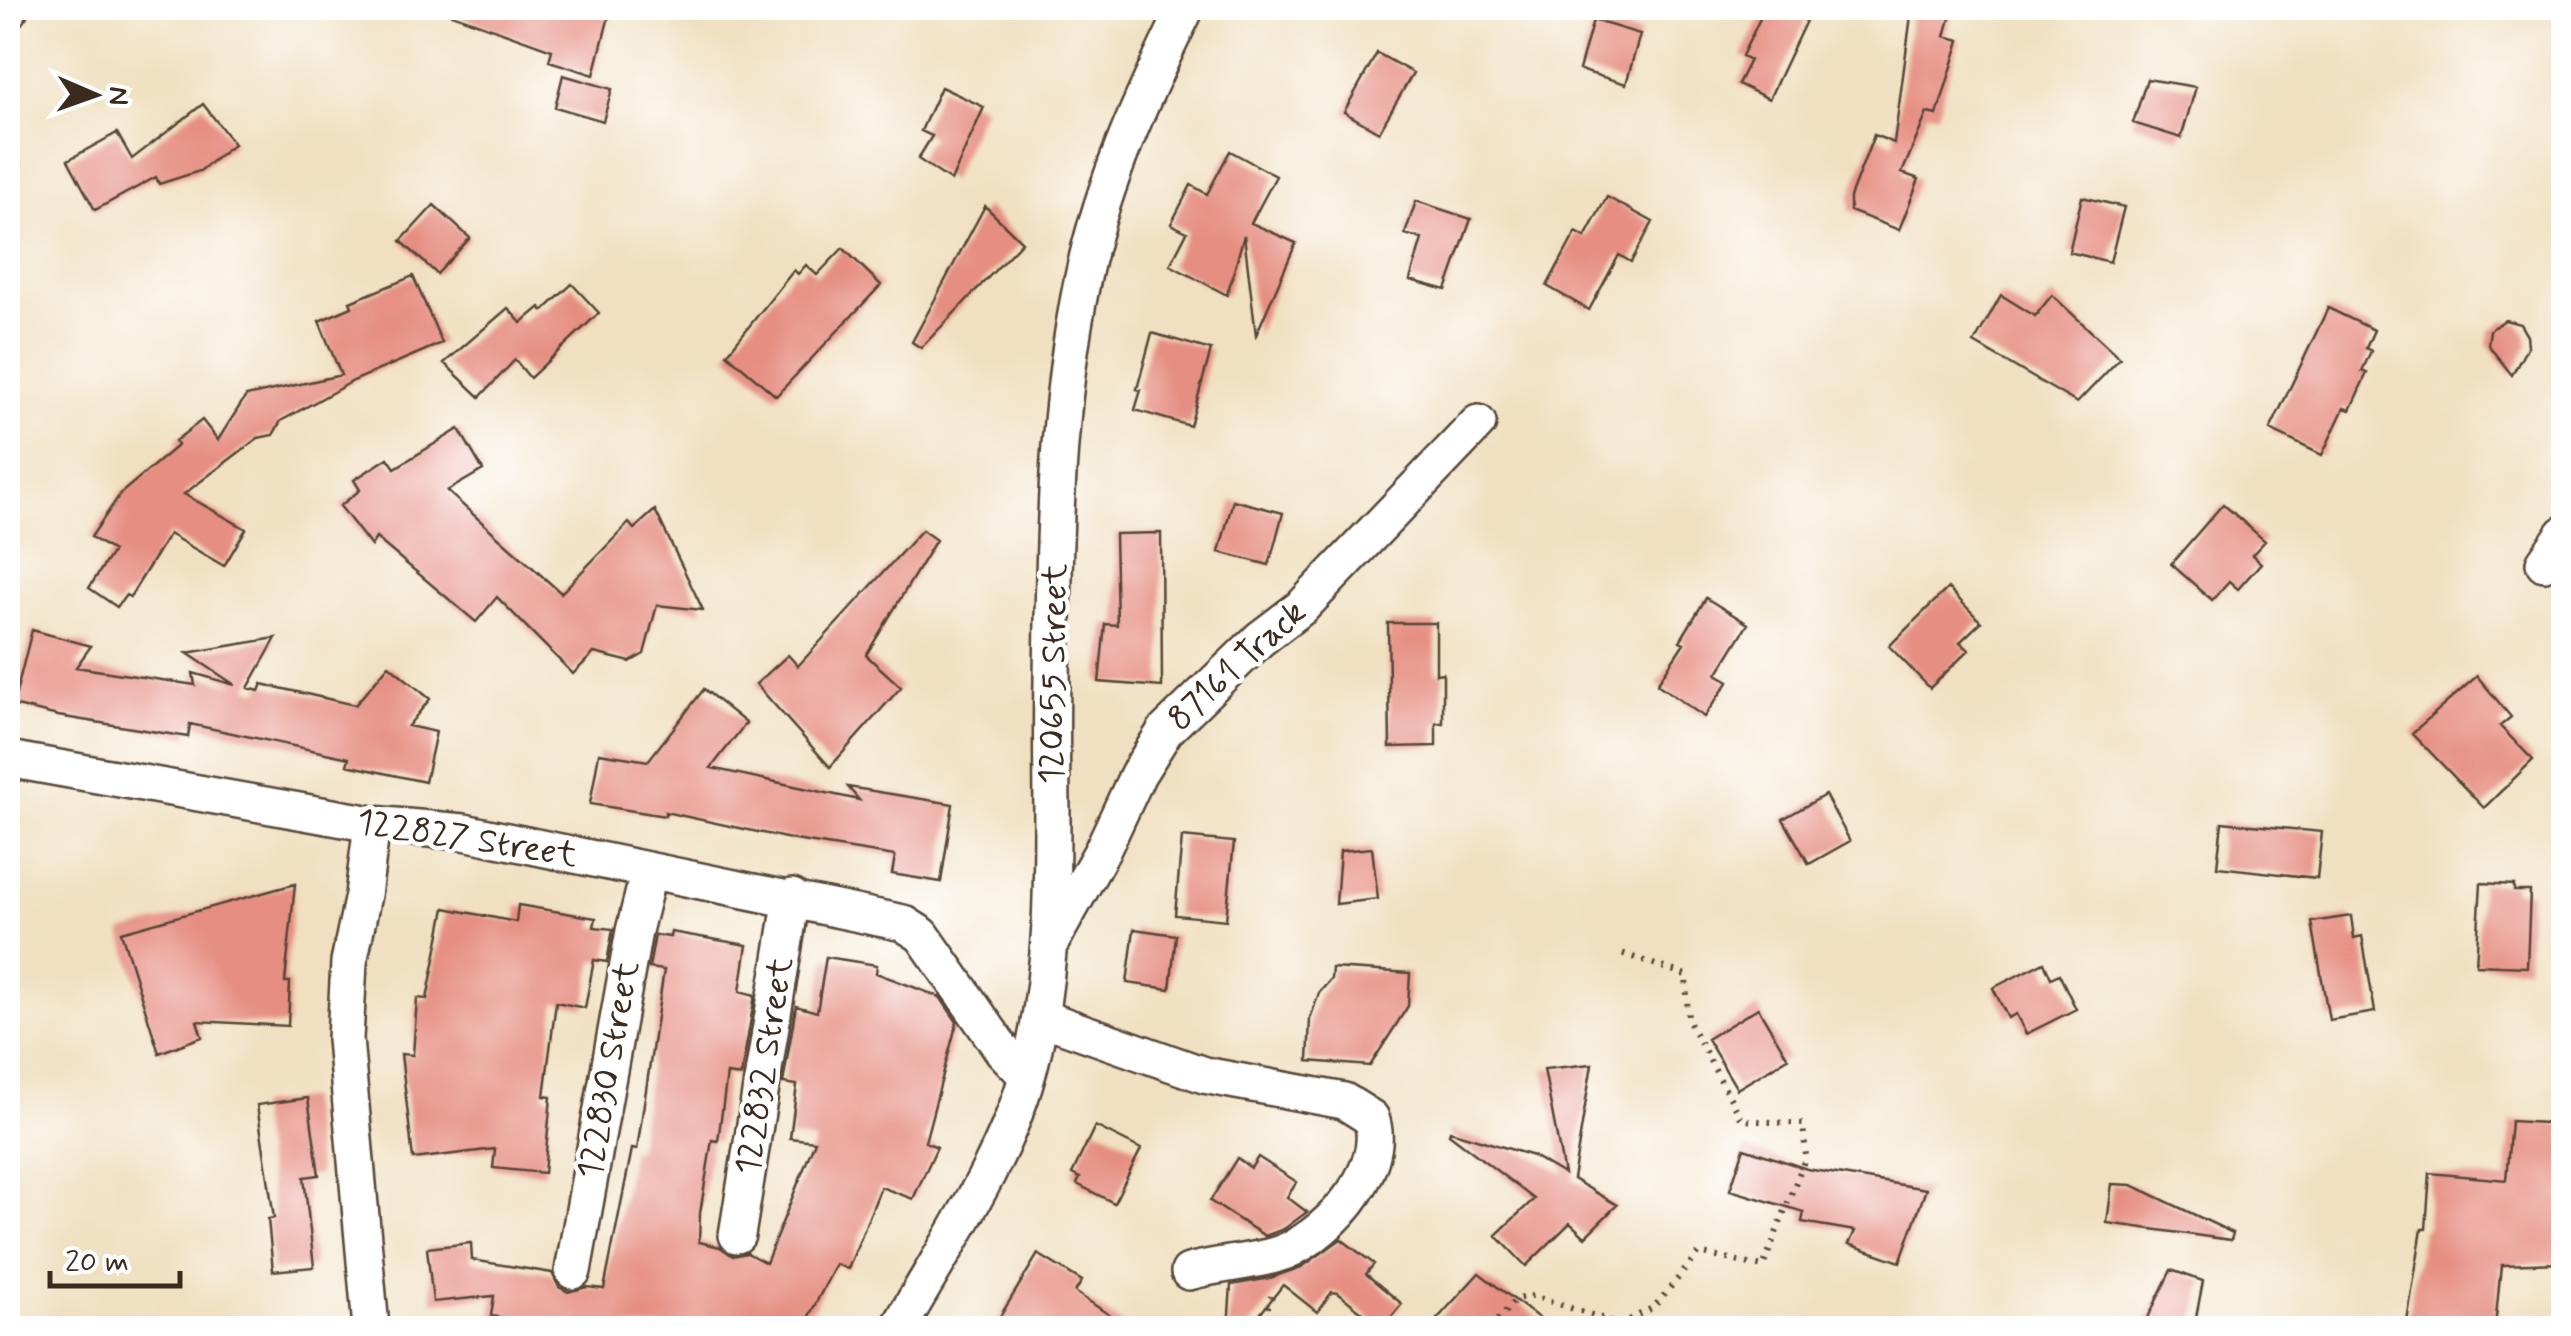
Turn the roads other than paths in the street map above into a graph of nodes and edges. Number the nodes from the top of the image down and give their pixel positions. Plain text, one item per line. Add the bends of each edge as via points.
1 (1186, 8) edge
2 (1478, 423) dead end
3 (8, 759) edge
4 (372, 824) junction
5 (649, 871) junction
6 (792, 897) junction
7 (1048, 947) junction
8 (1040, 1017) junction
9 (1027, 1076) junction
10 (737, 1234) dead end
11 (573, 1271) dead end
12 (1189, 1272) dead end
13 (371, 1328) edge
14 (899, 1328) edge

1 - 7 street, 120655 Street via 1140,102 1107,193 1071,342 1060,445
2 - 7 street, 87161 Track via 1302,607 1260,638 1165,731
3 - 4 street, 122827 Street
4 - 5 street, 122827 Street via 464,832
4 - 13 street via 349,962 345,1039
5 - 6 street, 122827 Street
5 - 11 street, 122830 Street
6 - 9 street, 122827 Street via 903,922 922,935
6 - 10 street, 122832 Street
7 - 8 street, 120655 Street
8 - 9 street, 120655 Street
8 - 12 street via 1204,1075 1344,1101 1371,1118 1373,1152 1360,1180 1308,1240 1276,1254
9 - 14 street, 120655 Street via 991,1166

